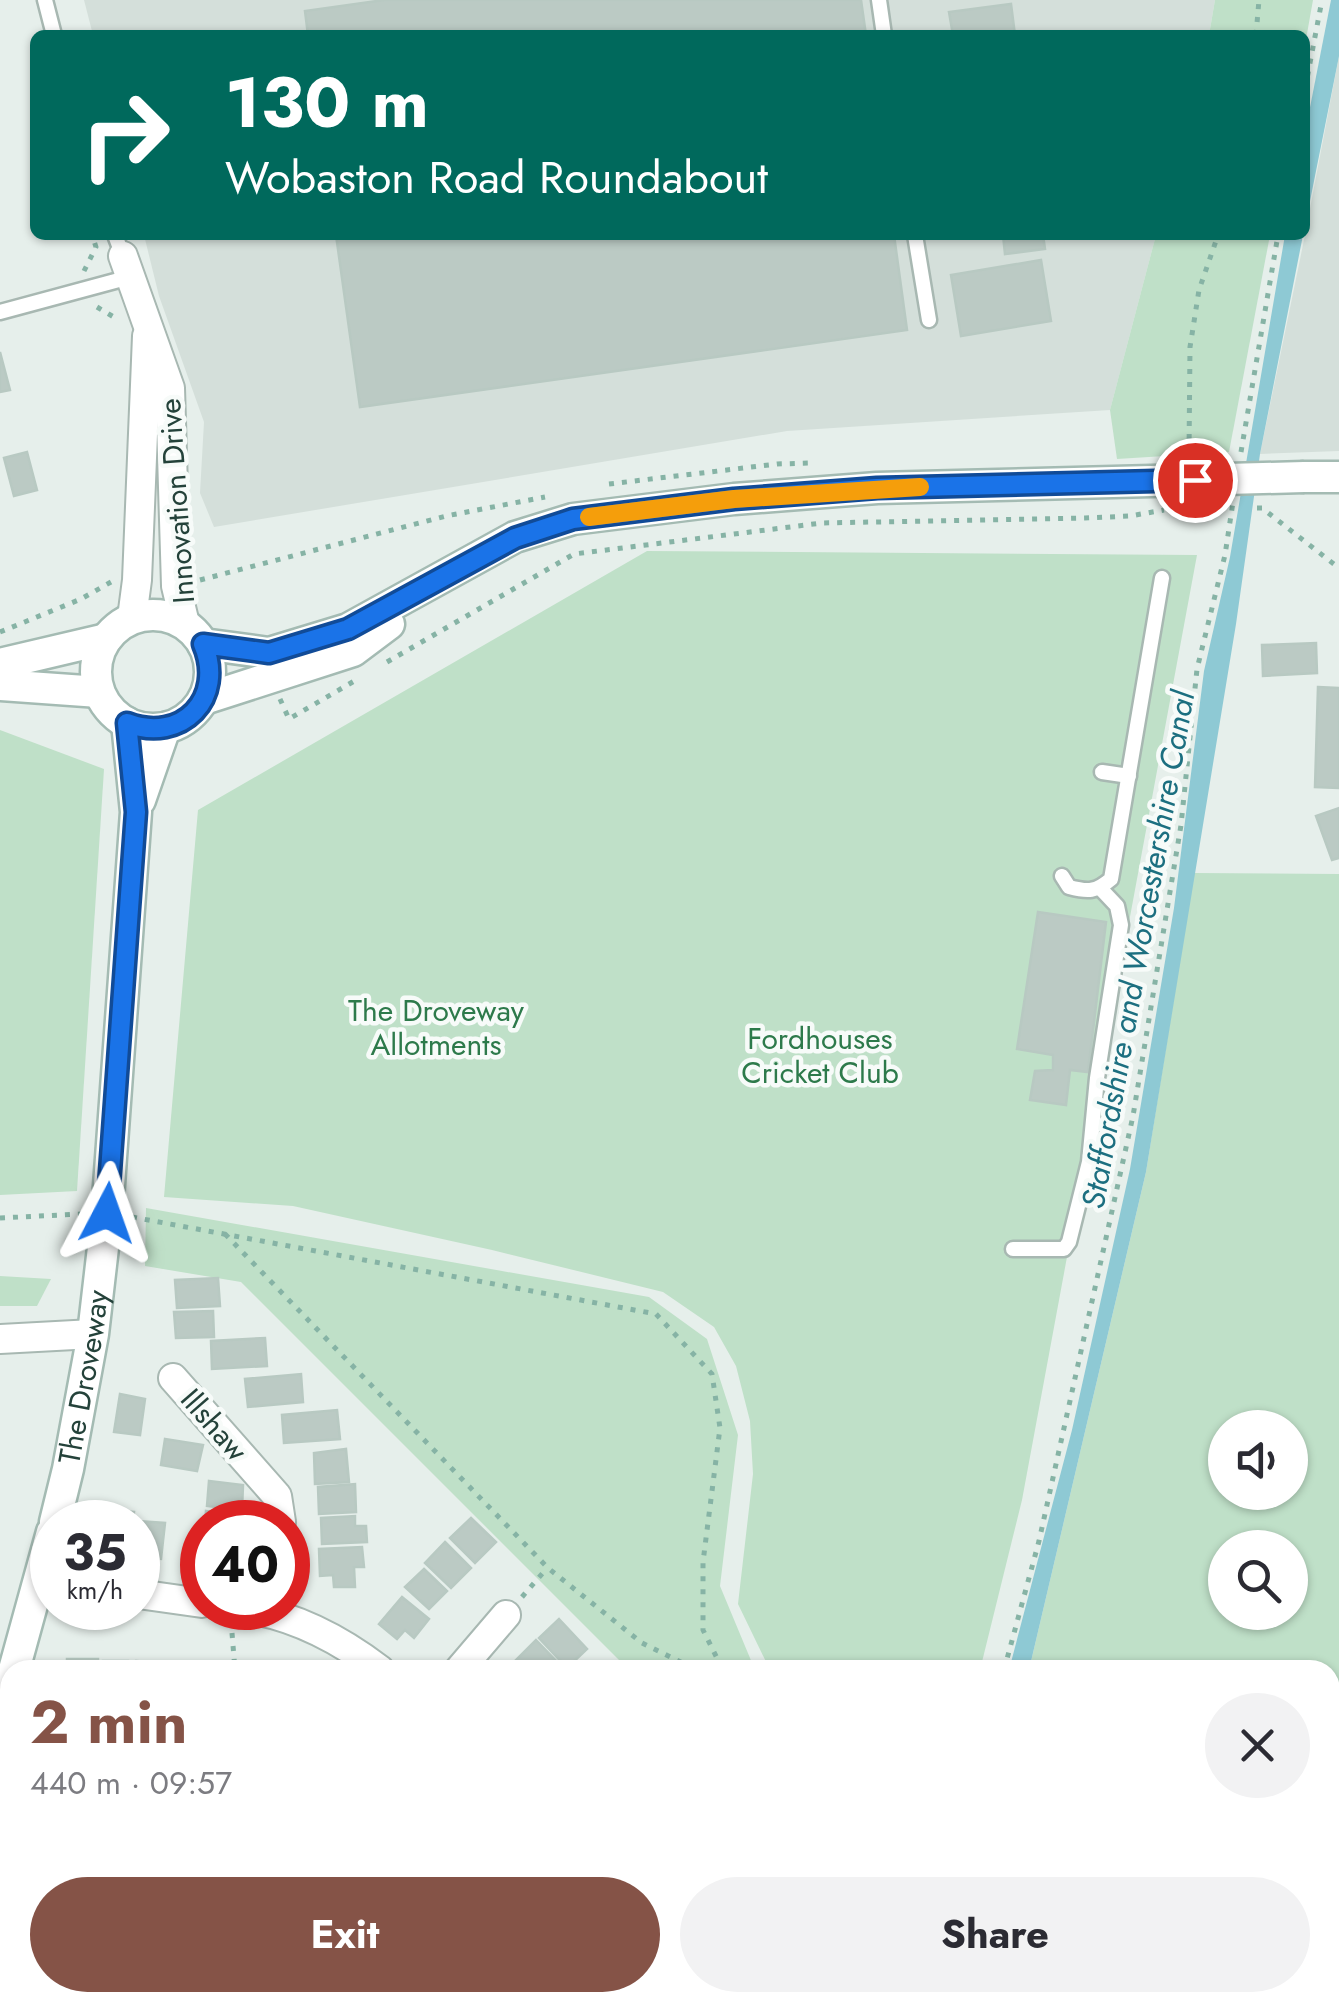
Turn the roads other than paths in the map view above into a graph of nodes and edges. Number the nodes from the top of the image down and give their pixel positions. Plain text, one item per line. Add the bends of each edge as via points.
1 (45, 0) edge
2 (878, 0) edge
3 (53, 30) edge
4 (883, 30) edge
5 (917, 240) edge
6 (123, 256) edge
7 (0, 312) edge
8 (929, 320) dead end
9 (147, 322) junction
10 (1339, 476) edge
11 (474, 558) junction
12 (1162, 578) dead end
13 (132, 618) junction
14 (194, 634) junction
15 (106, 640) junction
16 (0, 664) edge
17 (0, 684) edge
18 (100, 692) junction
19 (204, 699) junction
20 (127, 723) junction
21 (166, 728) junction
22 (1102, 772) dead end
23 (1129, 776) junction
24 (136, 812) junction
25 (1062, 876) dead end
26 (1100, 888) junction
27 (1013, 1249) dead end
28 (93, 1334) junction
29 (0, 1339) edge
30 (173, 1378) dead end
31 (60, 1500) edge
32 (278, 1500) edge
33 (506, 1614) road end
34 (30, 1626) edge
35 (310, 1627) edge
36 (18, 1660) edge
37 (367, 1660) edge
38 (467, 1660) edge

1 - 3 lane
2 - 4 lane
5 - 8 lane
6 - 7 lane
6 - 9 street, Innovation Drive
9 - 13 street, Innovation Drive
9 - 14 street, Innovation Drive via 170,388 176,586
10 - 11 street, bridge via 877,488 684,504 573,519
11 - 14 street via 348,629 269,653
11 - 19 street via 352,652
12 - 23 lane
13 - 14 street via 158,615
13 - 15 street
14 - 19 street via 211,669
15 - 16 street
15 - 18 street via 96,665
17 - 18 street
18 - 20 street
19 - 21 street via 188,718
20 - 21 street
20 - 24 street, The Droveway
21 - 24 street, The Droveway
22 - 23 lane
23 - 26 lane via 1112,879
24 - 28 street, The Droveway
25 - 26 lane via 1069,887
26 - 27 lane via 1117,906 1121,925 1090,1162 1064,1249
28 - 29 street
28 - 31 street, The Droveway
30 - 32 street, Illshaw
33 - 38 street
34 - 36 street
35 - 37 street

